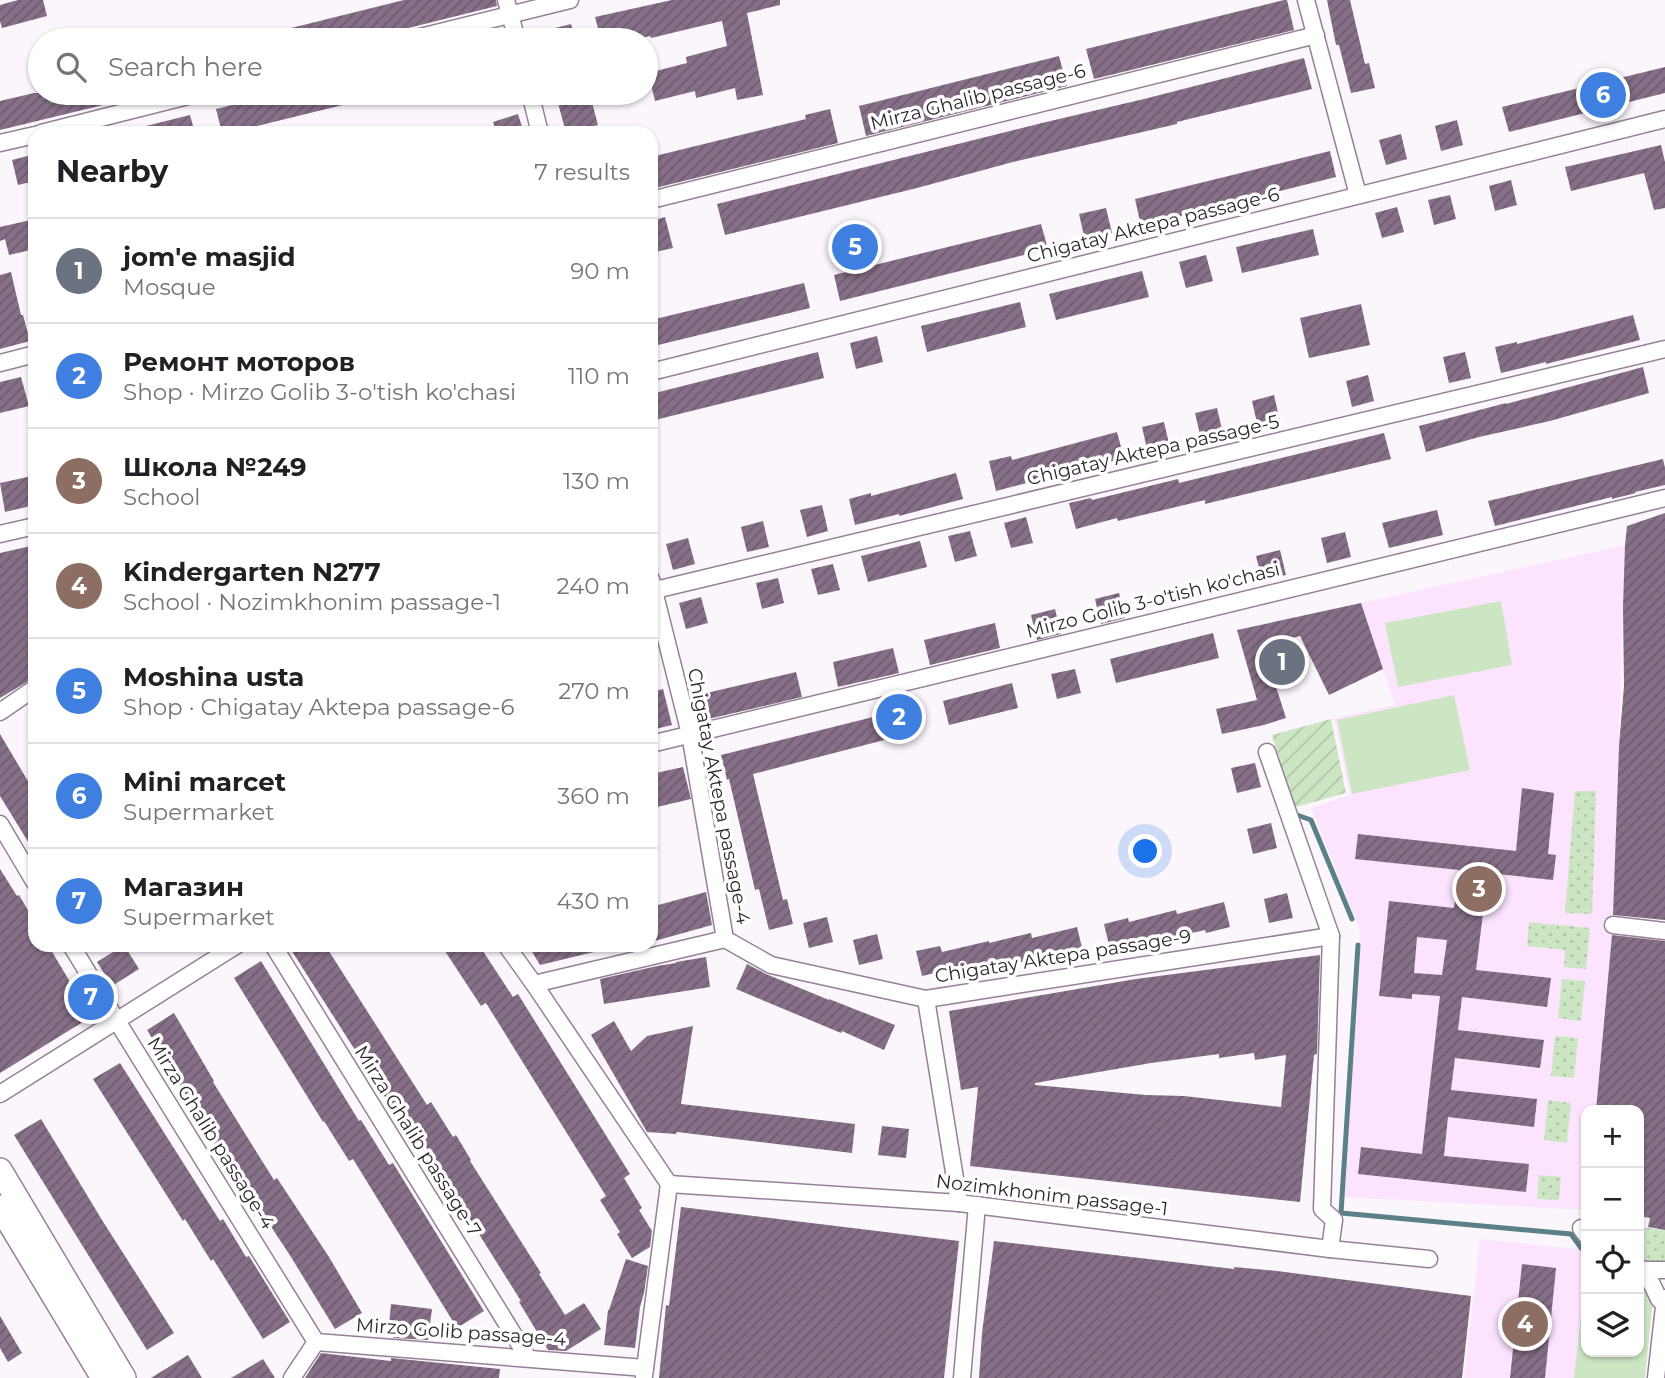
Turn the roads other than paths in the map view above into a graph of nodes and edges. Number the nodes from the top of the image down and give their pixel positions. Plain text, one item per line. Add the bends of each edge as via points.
1 (570, 0) edge
2 (1306, 0) edge
3 (508, 7) edge
4 (444, 28) edge
5 (514, 28) edge
6 (1316, 35) junction
7 (152, 105) edge
8 (533, 105) edge
9 (1665, 119) edge
10 (69, 126) edge
11 (538, 126) edge
12 (28, 137) edge
13 (0, 144) edge
14 (1358, 195) junction
15 (658, 198) edge
16 (1665, 349) edge
17 (28, 356) edge
18 (0, 363) edge
19 (658, 370) edge
20 (1665, 498) edge
21 (28, 528) edge
22 (0, 534) edge
23 (658, 586) edge
24 (658, 610) edge
25 (28, 693) edge
26 (0, 712) edge
27 (690, 734) junction
28 (658, 742) edge
29 (1267, 752) dead end
30 (0, 824) edge
31 (28, 871) edge
32 (1613, 925) dead end
33 (1665, 931) edge
34 (1331, 936) junction
35 (725, 939) junction
36 (75, 952) edge
37 (226, 952) edge
38 (276, 952) edge
39 (511, 952) edge
40 (534, 984) junction
41 (926, 999) junction
42 (117, 1021) junction
43 (0, 1094) edge
44 (0, 1170) edge
45 (669, 1184) junction
46 (959, 1203) junction
47 (977, 1205) junction
48 (0, 1207) edge
49 (1330, 1249) junction
50 (1429, 1259) dead end
51 (1644, 1269) edge
52 (1665, 1270) edge
53 (1644, 1273) edge
54 (1664, 1300) edge
55 (316, 1342) junction
56 (528, 1358) junction
57 (644, 1373) edge
58 (103, 1378) edge
59 (124, 1378) edge
60 (292, 1378) edge
61 (962, 1378) edge
62 (1656, 1378) edge

1 - 3 street
2 - 6 street
3 - 4 street
3 - 5 street
6 - 14 street
6 - 15 street, Mirza Ghalib passage-6
7 - 10 street
8 - 11 street
9 - 14 street, Chigatay Aktepa passage-6
12 - 13 street
14 - 19 street, Chigatay Aktepa passage-6
16 - 23 street, Chigatay Aktepa passage-5
17 - 18 street
20 - 27 street, Mirzo Golib 3-o'tish ko'chasi
21 - 22 street
24 - 27 street, Chigatay Aktepa passage-4
25 - 26 street
27 - 28 street, Mirzo Golib 3-o'tish ko'chasi
27 - 35 street, Chigatay Aktepa passage-4
29 - 34 street
30 - 31 street
32 - 33 street
34 - 41 street, Chigatay Aktepa passage-9
34 - 49 street via 1322,1209 1334,1220
35 - 40 street
35 - 41 street, Chigatay Aktepa passage-9 via 771,965
36 - 42 street, Mirza Ghalib passage-4
37 - 42 street
38 - 56 street, Mirza Ghalib passage-7
39 - 40 street
40 - 45 street
41 - 46 street
42 - 43 street
42 - 55 street, Mirza Ghalib passage-4
44 - 59 main road
45 - 46 street, Nozimkhonim passage-1
45 - 57 street
46 - 47 street, Nozimkhonim passage-1
47 - 49 street, Nozimkhonim passage-1
47 - 61 street
48 - 58 main road
49 - 50 street, Nozimkhonim passage-1
51 - 52 street
53 - 54 street
54 - 62 street
55 - 56 street, Mirzo Golib passage-4
55 - 60 street
56 - 57 street, Mirzo Golib passage-4

